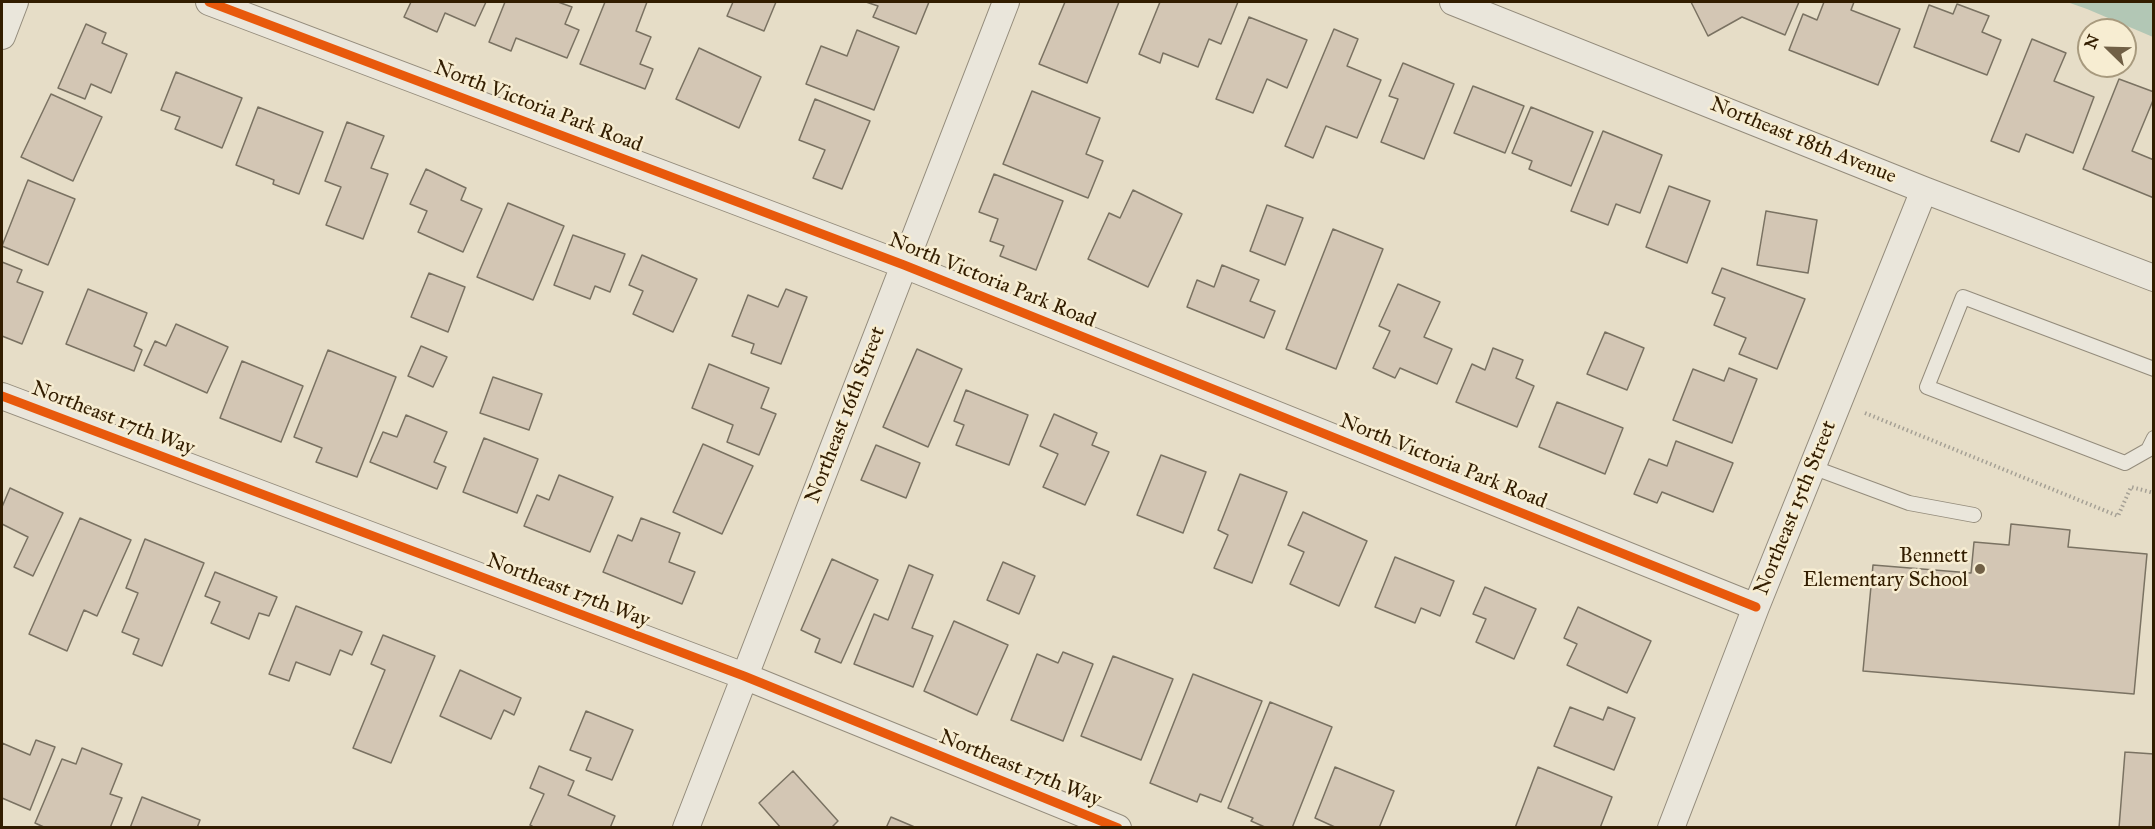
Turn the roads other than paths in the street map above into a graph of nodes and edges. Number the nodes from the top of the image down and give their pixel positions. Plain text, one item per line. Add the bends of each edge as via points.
1 (15, 2) edge
2 (209, 2) edge
3 (1006, 2) edge
4 (1453, 2) edge
5 (2, 36) edge
6 (1924, 190) junction
7 (904, 265) junction
8 (2154, 278) edge
9 (2154, 369) edge
10 (2, 396) edge
11 (2154, 438) edge
12 (1812, 467) junction
13 (1974, 514) dead end
14 (1756, 607) junction
15 (744, 676) junction
16 (686, 828) edge
17 (1118, 828) edge
18 (1671, 828) edge

1 - 5 street
2 - 7 street, North Victoria Park Road
3 - 7 street, Northeast 16th Street
4 - 6 street, Northeast 18th Avenue
6 - 8 street, Northeast 18th Avenue
6 - 12 street, Northeast 15th Street
7 - 14 street, North Victoria Park Road
7 - 15 street, Northeast 16th Street
9 - 11 lane via 1963,297 1927,387 2125,463 2148,450
10 - 15 street, Northeast 17th Way
12 - 13 lane via 1909,504
12 - 14 street, Northeast 15th Street
14 - 18 street, Northeast 15th Street
15 - 16 street, Northeast 16th Street
15 - 17 street, Northeast 17th Way

